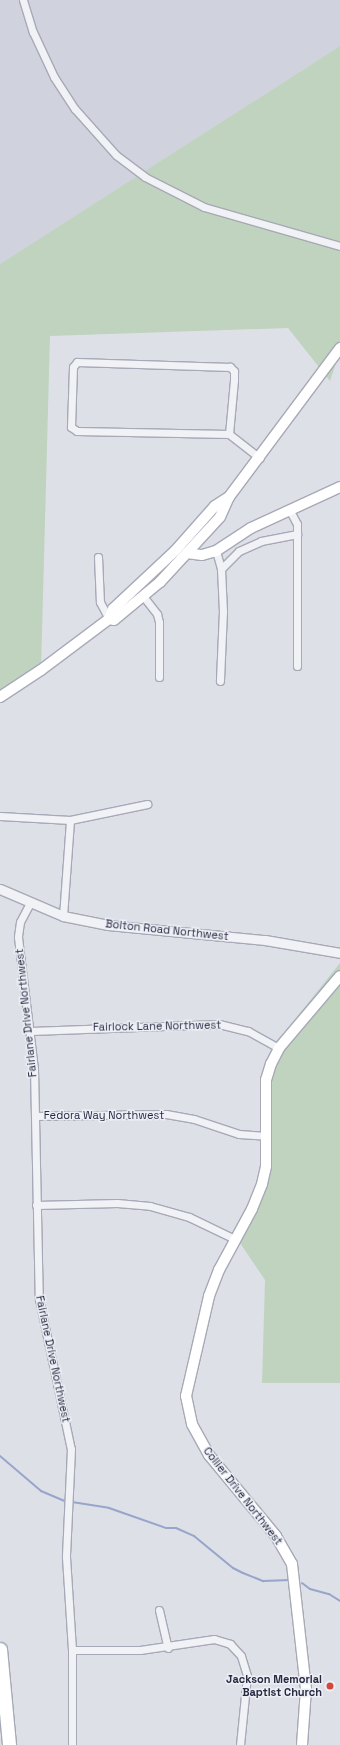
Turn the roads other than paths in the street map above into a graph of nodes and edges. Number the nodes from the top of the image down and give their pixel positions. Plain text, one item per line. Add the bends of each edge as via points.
1 (24, 0) edge
2 (340, 246) edge
3 (340, 348) edge
4 (229, 434) junction
5 (260, 458) junction
6 (340, 487) edge
7 (229, 497) junction
8 (289, 509) junction
9 (297, 534) junction
10 (216, 551) junction
11 (187, 554) junction
12 (98, 557) dead end
13 (221, 569) junction
14 (143, 596) junction
15 (109, 619) junction
16 (297, 666) dead end
17 (158, 677) dead end
18 (220, 681) dead end
19 (0, 697) edge
20 (147, 804) dead end
21 (0, 816) edge
22 (70, 820) junction
23 (0, 889) edge
24 (30, 903) junction
25 (64, 916) junction
26 (340, 953) edge
27 (340, 976) edge
28 (31, 1031) junction
29 (279, 1048) junction
30 (35, 1116) junction
31 (266, 1136) junction
32 (36, 1205) junction
33 (235, 1239) junction
34 (159, 1610) dead end
35 (168, 1648) junction
36 (0, 1649) edge
37 (72, 1650) junction
38 (9, 1745) edge
39 (72, 1745) edge
40 (240, 1745) edge
41 (302, 1745) edge

1 - 2 street via 39,48 57,83 94,132 122,159 151,181 204,208
3 - 5 main road
4 - 4 street via 77,431 71,427 73,367 77,362 230,367 234,371 234,380
4 - 5 street
5 - 7 main road
6 - 8 main road
7 - 11 main road via 220,517
7 - 15 main road via 215,506 175,551 113,609
8 - 9 street via 297,524
8 - 10 main road via 251,528
9 - 13 street via 261,541 239,551
9 - 16 street
10 - 11 main road via 202,555
10 - 13 street
11 - 14 main road
12 - 15 street via 100,602
13 - 18 street via 223,610
14 - 15 main road via 114,620
14 - 17 street via 157,614 159,622
15 - 19 main road
20 - 22 street
21 - 22 street
22 - 25 street
23 - 24 street, Bolton Road Northwest
24 - 25 street, Bolton Road Northwest
24 - 28 street, Fairlane Drive Northwest via 20,922 18,937
25 - 26 street, Bolton Road Northwest via 151,931 265,940
27 - 29 main road, Collier Drive Northwest
28 - 29 street, Fairlock Lane Northwest via 219,1024 248,1031
28 - 30 street, Fairlane Drive Northwest
29 - 31 main road, Collier Drive Northwest via 266,1080
30 - 31 street, Fedora Way Northwest via 166,1114 194,1119 239,1134
30 - 32 street, Fairlane Drive Northwest
31 - 33 main road, Collier Drive Northwest via 266,1166 262,1184
32 - 33 street via 117,1203 150,1206 189,1217
32 - 37 street, Fairlane Drive Northwest via 39,1299 71,1449 66,1557
33 - 41 main road, Collier Drive Northwest via 218,1270 208,1296 187,1384 186,1406 192,1424 209,1455 276,1536 292,1564 306,1689
34 - 35 street
35 - 37 street
35 - 40 street via 214,1639 230,1644 241,1656 247,1676
36 - 38 highway
37 - 39 street, Fairlane Drive Northwest

